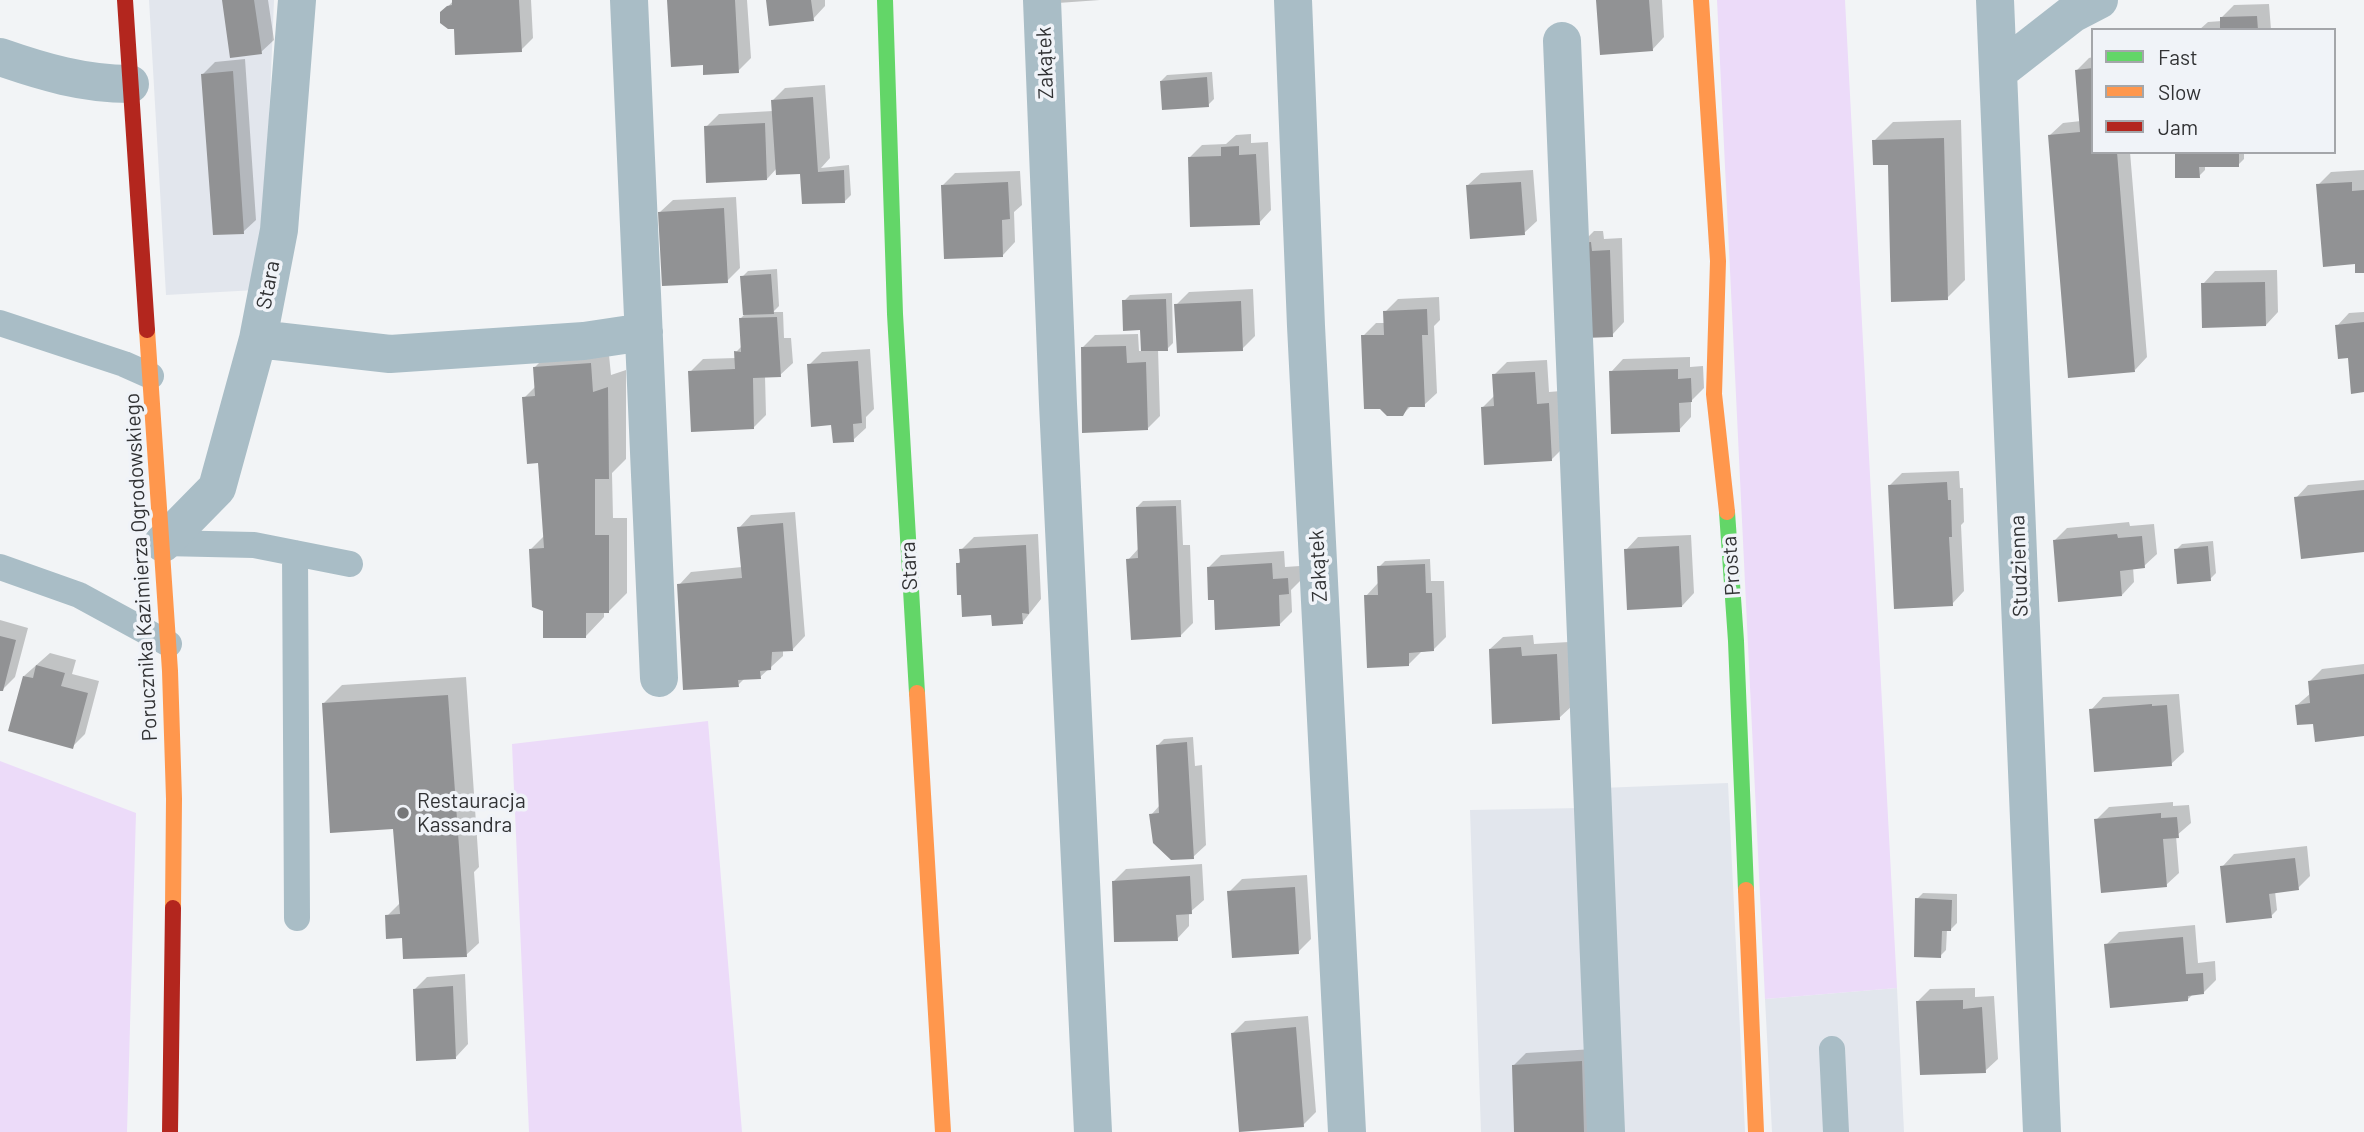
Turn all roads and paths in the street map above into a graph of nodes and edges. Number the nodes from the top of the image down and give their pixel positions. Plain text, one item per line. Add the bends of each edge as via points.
1 (125, 0) edge
2 (297, 0) edge
3 (629, 0) edge
4 (886, 0) edge
5 (1042, 0) edge
6 (1293, 0) edge
7 (1701, 0) edge
8 (1995, 0) edge
9 (2099, 0) edge
10 (1562, 41) dead end
11 (0, 57) edge
12 (1999, 71) junction
13 (130, 85) junction
14 (0, 323) edge
15 (644, 332) junction
16 (258, 338) junction
17 (151, 376) junction
18 (163, 543) junction
19 (295, 553) junction
20 (350, 564) dead end
21 (0, 567) edge
22 (169, 644) junction
23 (659, 678) dead end
24 (297, 918) dead end
25 (1832, 1049) dead end
26 (170, 1132) edge
27 (943, 1132) edge
28 (1093, 1132) edge
29 (1347, 1132) edge
30 (1606, 1132) edge
31 (1756, 1132) edge
32 (1836, 1132) edge
33 (2042, 1132) edge

1 - 13 street, Porucznika Kazimierza Ogrodowskiego
2 - 16 street, Stara via 279,230
3 - 15 street
4 - 27 street, Stara via 897,342
5 - 28 street, Zakątek
6 - 29 street, Zakątek
7 - 31 street, Prosta via 1718,261 1714,394 1736,641
8 - 12 street, Studzienna
9 - 12 street via 2072,14
10 - 30 street
11 - 13 street via 54,75
12 - 33 street, Studzienna
13 - 17 street, Porucznika Kazimierza Ogrodowskiego
14 - 17 lane
15 - 16 street via 584,341 390,354
15 - 23 street
16 - 18 street, Stara via 218,488
17 - 18 street, Porucznika Kazimierza Ogrodowskiego
18 - 19 lane via 254,545
18 - 22 street, Porucznika Kazimierza Ogrodowskiego
19 - 20 lane
19 - 24 lane
21 - 22 lane via 79,595
22 - 26 street, Porucznika Kazimierza Ogrodowskiego via 174,799
25 - 32 lane

